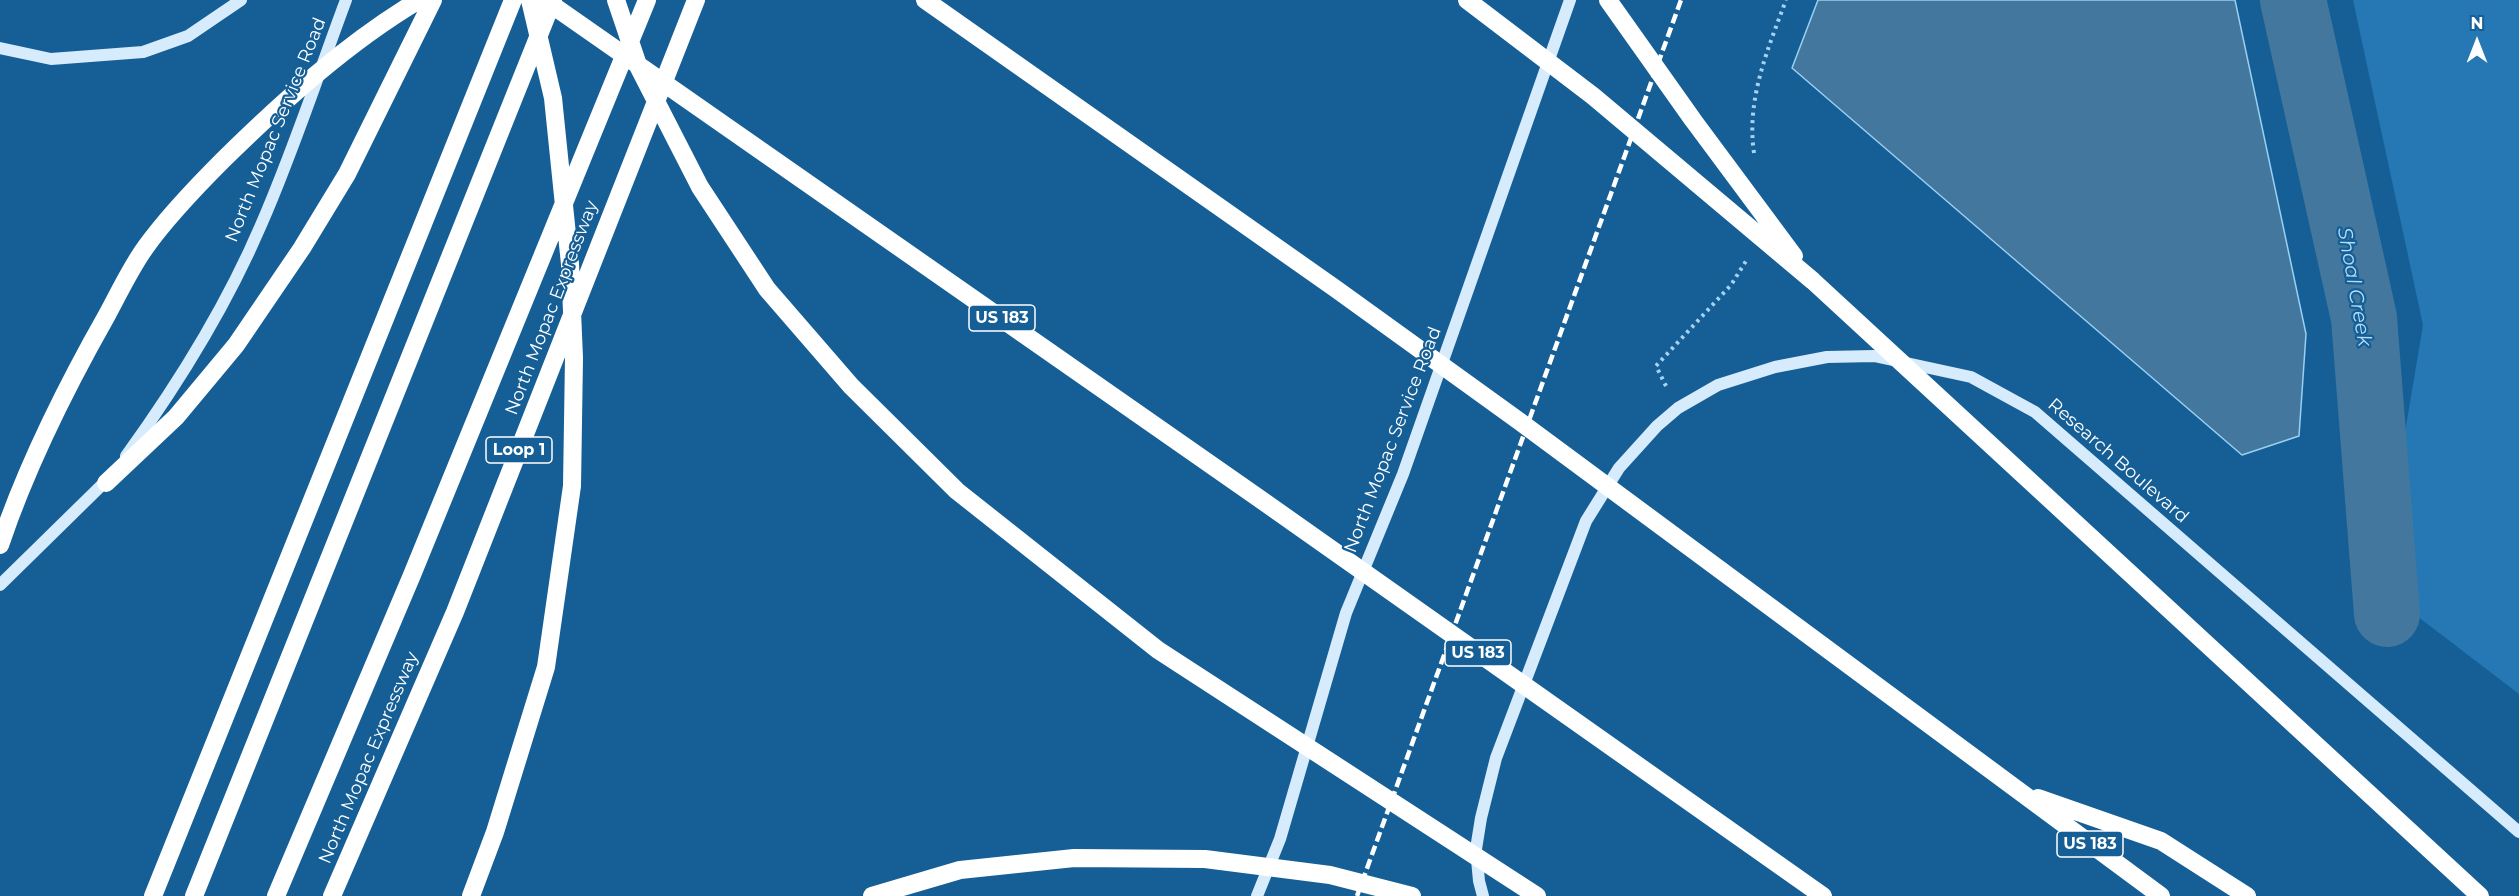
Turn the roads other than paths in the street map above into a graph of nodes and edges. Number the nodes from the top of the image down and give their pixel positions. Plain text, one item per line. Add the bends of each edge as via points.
1 (241, 0) edge
2 (346, 0) edge
3 (419, 0) edge
4 (433, 0) edge
5 (513, 0) edge
6 (530, 0) edge
7 (545, 0) edge
8 (553, 0) edge
9 (616, 0) edge
10 (647, 0) edge
11 (696, 0) edge
12 (925, 0) edge
13 (1467, 0) edge
14 (1570, 0) edge
15 (1608, 0) edge
16 (0, 48) edge
17 (1813, 281) junction
18 (106, 483) junction
19 (0, 545) edge
20 (0, 585) edge
21 (2020, 792) junction
22 (2519, 832) edge
23 (153, 896) edge
24 (194, 896) edge
25 (276, 896) edge
26 (332, 896) edge
27 (471, 896) edge
28 (872, 896) edge
29 (1257, 896) edge
30 (1412, 896) edge
31 (1483, 896) edge
32 (1537, 896) edge
33 (1823, 896) edge
34 (2161, 896) edge
35 (2247, 896) edge
36 (2480, 896) edge

1 - 16 main road via 188,36 143,52 51,59
2 - 18 main road, North Mopac Service Road via 261,226 213,322 170,395
3 - 19 highway via 359,41 270,114 198,185 145,248 44,435
4 - 18 highway via 347,174 295,258 236,345 176,417
5 - 23 highway
6 - 27 highway via 553,98 570,264 574,358 572,486 546,667
7 - 33 highway, US 183
8 - 24 highway
9 - 32 highway via 639,68 700,187 767,289 851,386 957,491 1158,650
10 - 25 highway
11 - 26 highway, North Mopac Expressway / Loop 1 via 455,612
12 - 21 highway, US 183 via 1336,289
13 - 17 highway via 1593,96
14 - 29 main road, North Mopac Service Road via 1402,474 1346,613 1280,839
15 - 17 highway
17 - 36 highway
18 - 20 main road, North Mopac Service Road
21 - 34 highway, US 183
21 - 35 highway via 2161,841
22 - 31 main road, Research Boulevard via 2035,412 1971,377 1874,356 1827,357 1775,367 1718,385 1678,408 1619,468 1586,521 1496,758 1476,849
28 - 30 highway via 960,870 1074,858 1205,859 1330,874

